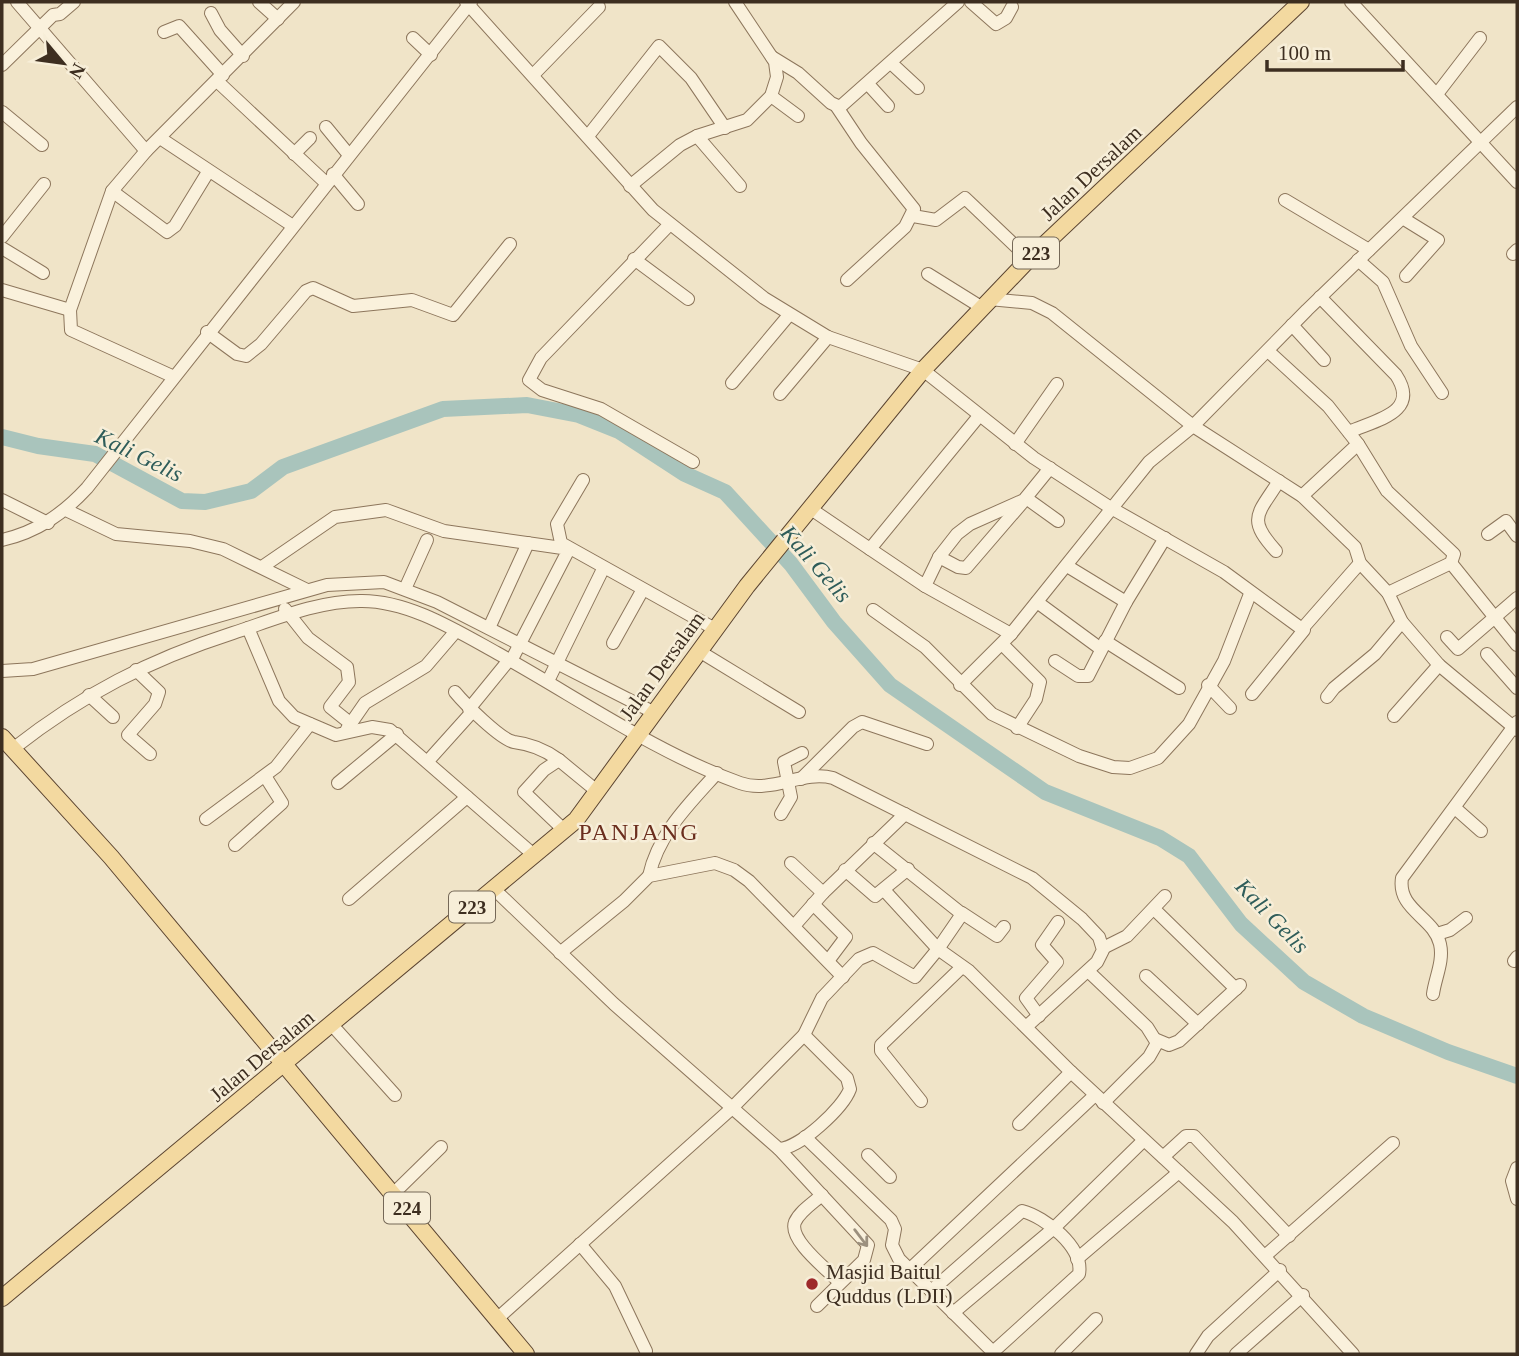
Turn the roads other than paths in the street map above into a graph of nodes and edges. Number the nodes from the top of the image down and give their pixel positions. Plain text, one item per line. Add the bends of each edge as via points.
1 (17, 2) edge
2 (74, 2) edge
3 (259, 2) edge
4 (294, 2) edge
5 (735, 2) edge
6 (958, 2) edge
7 (971, 2) edge
8 (1301, 2) edge
9 (1352, 2) edge
10 (469, 3) edge
11 (1012, 7) dead end
12 (599, 8) dead end
13 (211, 13) dead end
14 (278, 19) junction
15 (41, 30) junction
16 (164, 32) dead end
17 (1480, 37) dead end
18 (412, 38) dead end
19 (431, 55) junction
20 (243, 56) junction
21 (772, 57) junction
22 (891, 63) junction
23 (2, 65) edge
24 (534, 74) junction
25 (220, 78) junction
26 (868, 84) junction
27 (918, 88) dead end
28 (1437, 94) junction
29 (771, 96) junction
30 (888, 106) dead end
31 (837, 107) junction
32 (1517, 107) edge
33 (2, 112) edge
34 (798, 116) dead end
35 (326, 127) dead end
36 (725, 128) junction
37 (588, 136) junction
38 (696, 136) junction
39 (160, 138) junction
40 (310, 138) dead end
41 (1483, 144) junction
42 (41, 145) dead end
43 (146, 151) junction
44 (294, 154) junction
45 (349, 155) junction
46 (208, 172) junction
47 (330, 178) junction
48 (1517, 182) edge
49 (44, 184) dead end
50 (630, 186) junction
51 (740, 186) dead end
52 (112, 191) junction
53 (1285, 200) dead end
54 (358, 204) dead end
55 (913, 216) junction
56 (1404, 219) junction
57 (6, 222) edge
58 (670, 224) junction
59 (293, 226) junction
60 (2, 237) edge
61 (510, 244) dead end
62 (2, 247) edge
63 (1369, 250) junction
64 (634, 259) junction
65 (1029, 259) junction
66 (1358, 260) junction
67 (43, 273) dead end
68 (928, 274) dead end
69 (1406, 276) dead end
70 (847, 279) dead end
71 (2, 290) edge
72 (1320, 297) junction
73 (688, 299) dead end
74 (985, 303) junction
75 (70, 310) junction
76 (789, 315) junction
77 (1292, 325) junction
78 (207, 332) junction
79 (828, 337) junction
80 (1268, 351) junction
81 (1324, 360) dead end
82 (923, 370) junction
83 (173, 376) junction
84 (732, 383) dead end
85 (1057, 384) dead end
86 (1441, 393) dead end
87 (780, 394) dead end
88 (979, 415) junction
89 (1193, 426) junction
90 (1349, 432) junction
91 (1015, 444) junction
92 (1358, 444) junction
93 (693, 462) dead end
94 (1050, 468) junction
95 (583, 480) dead end
96 (1279, 481) junction
97 (1302, 496) junction
98 (1025, 499) junction
99 (2, 500) edge
100 (1111, 508) junction
101 (811, 509) junction
102 (66, 510) junction
103 (1058, 521) dead end
104 (48, 523) junction
105 (1488, 534) dead end
106 (1517, 536) edge
107 (1165, 538) junction
108 (427, 540) dead end
109 (5, 542) edge
110 (528, 543) junction
111 (569, 549) junction
112 (870, 550) junction
113 (1276, 551) dead end
114 (939, 557) junction
115 (1360, 563) junction
116 (1451, 563) junction
117 (1067, 566) junction
118 (262, 567) junction
119 (603, 569) junction
120 (925, 586) junction
121 (406, 589) junction
122 (307, 590) junction
123 (642, 591) junction
124 (1388, 593) junction
125 (1250, 594) junction
126 (1517, 598) edge
127 (281, 599) junction
128 (1037, 602) junction
129 (1126, 602) junction
130 (400, 608) junction
131 (873, 610) dead end
132 (287, 615) junction
133 (1493, 617) junction
134 (1402, 622) junction
135 (248, 628) junction
136 (489, 628) junction
137 (715, 629) junction
138 (1304, 630) junction
139 (456, 631) junction
140 (1011, 634) junction
141 (178, 638) junction
142 (1447, 638) dead end
143 (613, 643) dead end
144 (521, 645) junction
145 (1002, 645) junction
146 (1103, 645) junction
147 (1517, 645) edge
148 (699, 651) junction
149 (1488, 654) dead end
150 (510, 660) junction
151 (1055, 661) dead end
152 (1439, 665) junction
153 (136, 670) junction
154 (2, 671) edge
155 (553, 672) junction
156 (960, 685) junction
157 (1208, 685) junction
158 (1179, 688) dead end
159 (1517, 688) edge
160 (455, 692) dead end
161 (1252, 694) dead end
162 (89, 695) junction
163 (1327, 697) dead end
164 (1230, 708) dead end
165 (470, 710) junction
166 (799, 712) dead end
167 (652, 714) junction
168 (1394, 716) dead end
169 (113, 717) dead end
170 (310, 724) junction
171 (1516, 726) edge
172 (1017, 728) junction
173 (347, 729) junction
174 (639, 733) junction
175 (397, 734) junction
176 (8, 743) edge
177 (927, 744) dead end
178 (802, 753) dead end
179 (150, 754) dead end
180 (559, 760) junction
181 (428, 761) junction
182 (717, 773) junction
183 (265, 776) junction
184 (801, 780) junction
185 (338, 783) dead end
186 (786, 783) junction
187 (598, 792) junction
188 (467, 797) junction
189 (1455, 808) junction
190 (781, 814) dead end
191 (905, 814) junction
192 (206, 819) dead end
193 (565, 831) junction
194 (1481, 831) dead end
195 (873, 843) junction
196 (234, 845) dead end
197 (534, 856) junction
198 (791, 863) dead end
199 (908, 869) junction
200 (845, 870) junction
201 (649, 876) junction
202 (494, 889) junction
203 (884, 890) junction
204 (823, 892) junction
205 (1165, 896) dead end
206 (349, 899) dead end
207 (813, 904) junction
208 (1154, 909) junction
209 (962, 912) junction
210 (1466, 918) dead end
211 (1058, 922) dead end
212 (794, 926) junction
213 (1004, 927) dead end
214 (1437, 934) junction
215 (1103, 948) junction
216 (938, 949) junction
217 (560, 953) junction
218 (828, 961) junction
219 (962, 967) junction
220 (1087, 971) junction
221 (1146, 976) dead end
222 (843, 977) junction
223 (1433, 994) dead end
224 (1039, 1016) junction
225 (332, 1024) junction
226 (1198, 1024) junction
227 (1026, 1027) junction
228 (804, 1035) junction
229 (1157, 1040) junction
230 (284, 1065) junction
231 (1071, 1072) junction
232 (395, 1095) dead end
233 (1099, 1099) junction
234 (921, 1101) dead end
235 (731, 1109) junction
236 (1020, 1124) dead end
237 (805, 1137) junction
238 (1144, 1140) junction
239 (1393, 1143) dead end
240 (441, 1147) dead end
241 (779, 1149) junction
242 (868, 1155) dead end
243 (1163, 1157) junction
244 (1517, 1168) edge
245 (1179, 1172) junction
246 (890, 1177) dead end
247 (394, 1193) junction
248 (822, 1195) junction
249 (1517, 1199) edge
250 (1054, 1228) junction
251 (1289, 1236) junction
252 (580, 1244) junction
253 (1266, 1255) junction
254 (1077, 1259) junction
255 (909, 1270) junction
256 (1280, 1270) junction
257 (839, 1282) junction
258 (931, 1291) junction
259 (1303, 1296) junction
260 (2, 1298) edge
261 (817, 1306) dead end
262 (953, 1313) junction
263 (498, 1318) junction
264 (1096, 1319) dead end
265 (646, 1351) dead end
266 (994, 1353) edge
267 (526, 1354) edge
268 (1061, 1354) edge
269 (1196, 1354) edge
270 (1236, 1354) edge
271 (1353, 1354) edge

1 - 15 street
2 - 15 street via 53,15
3 - 14 street
4 - 14 street
5 - 21 street
6 - 22 street
7 - 11 street via 996,24
8 - 65 main road, Jalan Dersalam / 223
9 - 28 street
10 - 19 street
10 - 24 street
12 - 24 street
13 - 20 street
14 - 20 street
15 - 23 street
15 - 43 street
16 - 25 street via 179,26
17 - 28 street
18 - 19 street
19 - 45 street
20 - 25 street
21 - 29 street via 777,77
21 - 31 street
22 - 26 street
22 - 27 street
24 - 37 street
25 - 39 street
25 - 44 street
26 - 30 street
26 - 31 street
28 - 41 street
29 - 34 street
29 - 36 street via 747,120
31 - 55 street via 911,202
32 - 41 street
33 - 42 street
35 - 45 street
36 - 37 street via 691,78 659,46
36 - 38 street
37 - 50 street
38 - 50 street via 667,153
38 - 51 street
39 - 43 street
39 - 46 street
40 - 44 street
41 - 48 street
41 - 56 street
43 - 52 street
44 - 47 street
45 - 47 street
46 - 52 street via 167,232
46 - 59 street
47 - 54 street
47 - 59 street
49 - 57 street
50 - 58 street
52 - 75 street
53 - 63 street
55 - 65 street via 936,220 965,198
55 - 70 street
56 - 63 street
56 - 69 street via 1438,240
57 - 60 street
58 - 64 street
58 - 76 street
59 - 78 street
61 - 78 street via 453,315 412,300 353,306 313,288 246,356
62 - 67 street
63 - 66 street
64 - 73 street
64 - 93 street via 541,358 530,382 601,409
65 - 74 main road, Jalan Dersalam / 223
66 - 72 street
66 - 86 street via 1383,282 1411,346
68 - 74 street
71 - 75 street
72 - 77 street
72 - 90 street via 1396,375 1402,388 1398,410
74 - 82 main road, Jalan Dersalam / 223
74 - 89 street via 1031,303 1052,313
75 - 83 street via 71,330
76 - 79 street
76 - 84 street
77 - 80 street
77 - 81 street
78 - 83 street
79 - 82 street
79 - 87 street
80 - 89 street
80 - 90 street via 1311,389
82 - 88 street
82 - 101 main road, Jalan Dersalam / 223
83 - 102 street
85 - 91 street
88 - 91 street
88 - 112 street
89 - 96 street
89 - 100 street via 1163,448
90 - 92 street
91 - 94 street
92 - 97 street
92 - 116 street via 1387,491 1452,551
94 - 98 street
94 - 100 street
95 - 111 street via 557,524 558,540
96 - 97 street
96 - 113 street via 1257,524
97 - 115 street via 1355,547
98 - 103 street
98 - 114 street via 970,524
98 - 114 street via 966,568
99 - 104 street
100 - 107 street
100 - 117 street
101 - 112 street
101 - 137 main road, Jalan Dersalam / 223
102 - 104 street
102 - 118 street via 106,531 199,543
104 - 109 street
105 - 106 street via 1506,521
107 - 125 street via 1224,572
107 - 129 street
108 - 121 street
110 - 111 street
110 - 118 street via 444,530 386,510 335,517
110 - 136 street
111 - 119 street
111 - 144 street
112 - 120 street
114 - 120 street
115 - 124 street
115 - 138 street
116 - 124 street
116 - 133 street
117 - 128 street
117 - 129 street
118 - 122 street
119 - 123 street
119 - 155 street
120 - 140 street
121 - 122 street via 356,581
121 - 130 street
121 - 136 street
122 - 127 street
123 - 137 street
123 - 143 street
124 - 134 street
125 - 138 street
125 - 157 street via 1224,661
126 - 133 street
127 - 132 street
127 - 141 street
128 - 140 street
128 - 146 street
129 - 146 street
130 - 132 street via 350,601
130 - 139 street
131 - 156 street via 925,647
132 - 135 street
132 - 173 street via 314,644 347,667 349,682 330,708
133 - 142 street via 1458,649
133 - 147 street
134 - 152 street
134 - 163 street via 1375,654
135 - 141 street
135 - 170 street via 279,701 294,717
136 - 144 street
137 - 148 main road, Jalan Dersalam / 223
138 - 161 street
139 - 150 street
139 - 173 street via 432,661 368,700
140 - 145 street
141 - 153 street
141 - 154 street via 33,669
144 - 150 street
144 - 155 street
145 - 156 street
145 - 172 street via 1041,682
146 - 151 street via 1085,678
146 - 158 street
148 - 166 street
148 - 167 main road, Jalan Dersalam / 223
149 - 159 street
150 - 155 street
150 - 165 street
152 - 168 street
152 - 171 street
153 - 162 street
153 - 179 street via 159,692 155,704 128,735
155 - 167 street
155 - 174 street
156 - 172 street via 992,714
157 - 164 street
157 - 172 street via 1189,724 1171,747 1146,765 1113,767
160 - 165 street
162 - 169 street
162 - 176 street
165 - 180 street via 513,742 528,743
165 - 181 street
167 - 174 main road, Jalan Dersalam / 223
170 - 173 street via 333,734
170 - 183 street
171 - 189 street
173 - 175 street via 377,727
174 - 182 street
174 - 187 main road, Jalan Dersalam / 223
175 - 181 street
175 - 185 street
176 - 230 main road via 111,857
177 - 184 street via 862,722
178 - 186 street via 784,762
180 - 187 street
180 - 193 street via 524,792
181 - 188 street
182 - 186 street via 757,787
182 - 201 street via 674,821
183 - 192 street
183 - 196 street via 282,803
184 - 186 street
184 - 191 street via 833,778
186 - 190 street via 790,801
187 - 193 main road, Jalan Dersalam / 223
188 - 197 street
188 - 206 street
189 - 194 street
189 - 214 street via 1401,885 1406,903
191 - 195 street
191 - 215 street via 1032,878 1082,919
193 - 197 main road, Jalan Dersalam / 223
195 - 199 street
195 - 200 street
197 - 202 main road, Jalan Dersalam / 223
198 - 204 street
199 - 203 street
199 - 209 street
200 - 203 street via 873,896
200 - 204 street
201 - 212 street via 708,863 726,866 749,881
201 - 217 street
202 - 217 street
202 - 225 main road, Jalan Dersalam / 223
203 - 216 street
204 - 207 street
205 - 208 street
207 - 212 street
207 - 218 street via 846,937
208 - 215 street via 1122,939
208 - 226 street via 1239,987
209 - 213 street via 997,936
209 - 216 street
210 - 214 street
211 - 224 street via 1042,945 1057,962 1026,998
212 - 218 street
214 - 223 street via 1441,957
215 - 220 street
216 - 219 street
216 - 222 street via 916,976 869,953
217 - 235 street
218 - 222 street
219 - 227 street
219 - 234 street via 881,1045
220 - 224 street
220 - 229 street
221 - 226 street
222 - 228 street via 819,1001
224 - 227 street
225 - 230 main road, Jalan Dersalam / 223
225 - 232 street
226 - 229 street via 1173,1045
227 - 231 street
228 - 235 street
228 - 237 street via 850,1085 845,1098
229 - 233 street via 1149,1057
230 - 247 main road, 224
230 - 260 main road, Jalan Dersalam
231 - 233 street
231 - 236 street
233 - 238 street
233 - 255 street
235 - 241 street
235 - 252 street
237 - 241 street
237 - 255 street via 894,1223 892,1247
238 - 243 street
238 - 250 street
239 - 251 street
240 - 247 street
241 - 248 street
242 - 246 street
243 - 245 street
243 - 251 street via 1182,1138 1194,1136
244 - 249 street via 1512,1181
245 - 253 street
245 - 254 street
247 - 263 main road, 224
248 - 257 street via 796,1221 794,1231 799,1242
248 -> 257 street via 868,1245 864,1260
250 - 254 street
250 - 258 street via 1022,1211
250 - 262 street
251 - 253 street
252 - 263 street
252 - 265 street via 615,1286
253 - 256 street
254 - 266 street via 1078,1276
255 - 258 street
256 - 259 street
256 - 269 street via 1208,1336
257 - 261 street
258 - 262 street
259 - 270 street
259 - 271 street
262 - 266 street
263 - 267 main road, 224
264 - 268 street

